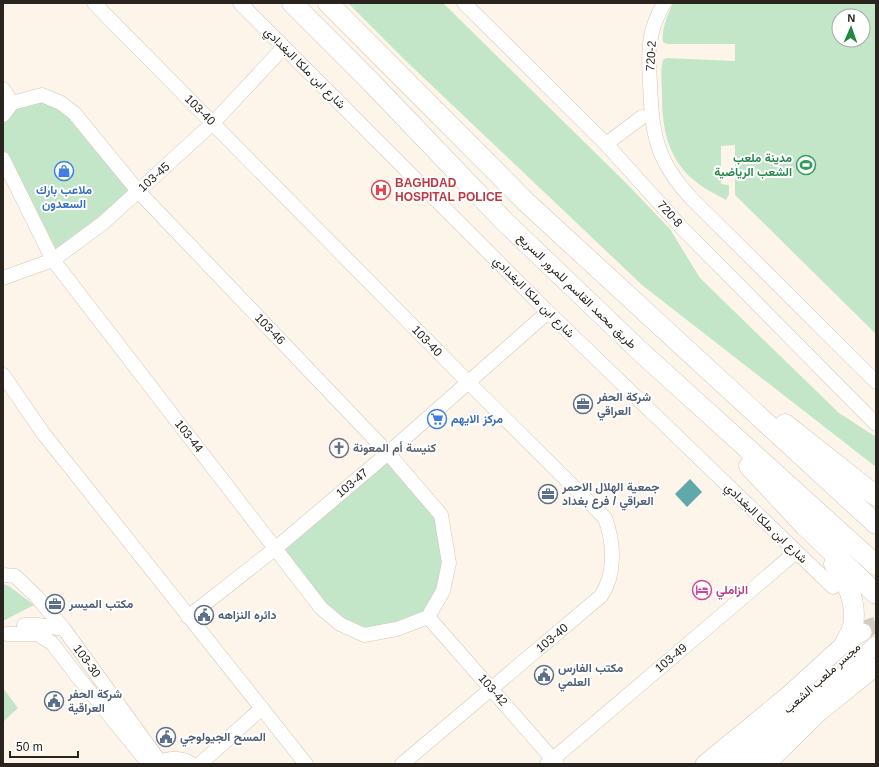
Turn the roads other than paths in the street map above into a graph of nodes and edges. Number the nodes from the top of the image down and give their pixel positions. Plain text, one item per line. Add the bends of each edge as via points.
1 (94, 3) edge
2 (240, 3) edge
3 (292, 3) edge
4 (328, 3) edge
5 (464, 3) edge
6 (664, 3) edge
7 (284, 47) junction
8 (3, 89) edge
9 (12, 103) junction
10 (3, 115) edge
11 (647, 115) junction
12 (213, 123) junction
13 (606, 144) junction
14 (3, 159) edge
15 (138, 191) junction
16 (53, 260) junction
17 (3, 278) edge
18 (548, 312) junction
19 (663, 327) junction
20 (642, 353) junction
21 (3, 375) edge
22 (468, 382) junction
23 (876, 382) edge
24 (876, 424) edge
25 (388, 453) junction
26 (874, 494) edge
27 (876, 524) edge
28 (805, 526) junction
29 (276, 548) junction
30 (796, 552) junction
31 (876, 565) edge
32 (3, 575) edge
33 (833, 587) dead end
34 (876, 594) edge
35 (188, 617) junction
36 (428, 617) junction
37 (64, 629) junction
38 (869, 631) edge
39 (5, 636) edge
40 (845, 643) junction
41 (876, 645) tunnel mouth
42 (876, 667) edge
43 (492, 689) junction
44 (262, 708) junction
45 (772, 730) junction
46 (553, 762) edge
47 (155, 763) edge
48 (192, 764) edge
49 (200, 764) edge
50 (306, 764) edge
51 (402, 764) edge
52 (704, 764) edge
53 (720, 764) edge
54 (727, 764) edge
55 (746, 764) edge
56 (767, 764) edge

1 - 12 street, 103-40
2 - 7 street, شارع ابن ملكا البغدادي
3 - 20 highway, طريق محمد القاسم للمرور السريع via 505,222
4 - 19 highway via 526,202
5 - 13 street, 720-8
6 - 11 street, 720-2 via 654,26 650,48
7 - 12 street, 103-45
7 - 18 street, شارع ابن ملكا البغدادي
8 - 9 street
9 - 10 street
9 - 15 street, 103-46 via 42,95 60,103 74,113
11 - 13 street
11 - 23 street via 661,154 682,188
12 - 15 street, 103-45
12 - 22 street, 103-40
13 - 24 street, 720-8 via 681,227
14 - 16 street, 103-44
15 - 16 street, 103-45 via 103,223
15 - 25 street, 103-46
16 - 17 street, 103-45
16 - 29 street, 103-44
18 - 22 street, 103-47
18 - 30 street, شارع ابن ملكا البغدادي
19 - 26 highway
19 - 27 highway
20 - 28 highway
20 - 31 highway, طريق محمد القاسم للمرور السريع
21 - 35 street via 43,433
22 - 25 street, 103-47
22 - 43 street, 103-40 via 605,518 610,540 612,568 607,587 601,596
25 - 29 street, 103-47
25 - 36 street, 103-46 via 441,516 449,563 443,591
28 - 34 highway
28 - 40 highway via 845,579 850,592 853,626
29 - 35 street, 103-47
29 - 36 street, 103-44 via 321,608 340,624 364,635 397,629
30 - 33 street, شارع ابن ملكا البغدادي
30 - 46 street, 103-49
32 - 37 street, 103-30 via 15,576
35 - 44 street
36 - 43 street, 103-42
37 - 39 street via 19,625
37 - 47 street, 103-30
38 - 40 main road
38 - 45 main road, مجسر ملعب الشعب
39 - 47 street, 103-30 via 37,634 52,643 78,677
40 - 52 main road
41 - 45 main road, مجسر ملعب الشعب via 837,681
42 - 56 main road via 820,712
43 - 46 street, 103-42
43 - 51 street, 103-40
44 - 49 street
44 - 50 street
45 - 53 main road
45 - 54 main road
45 - 55 main road
47 - 48 street via 179,759

